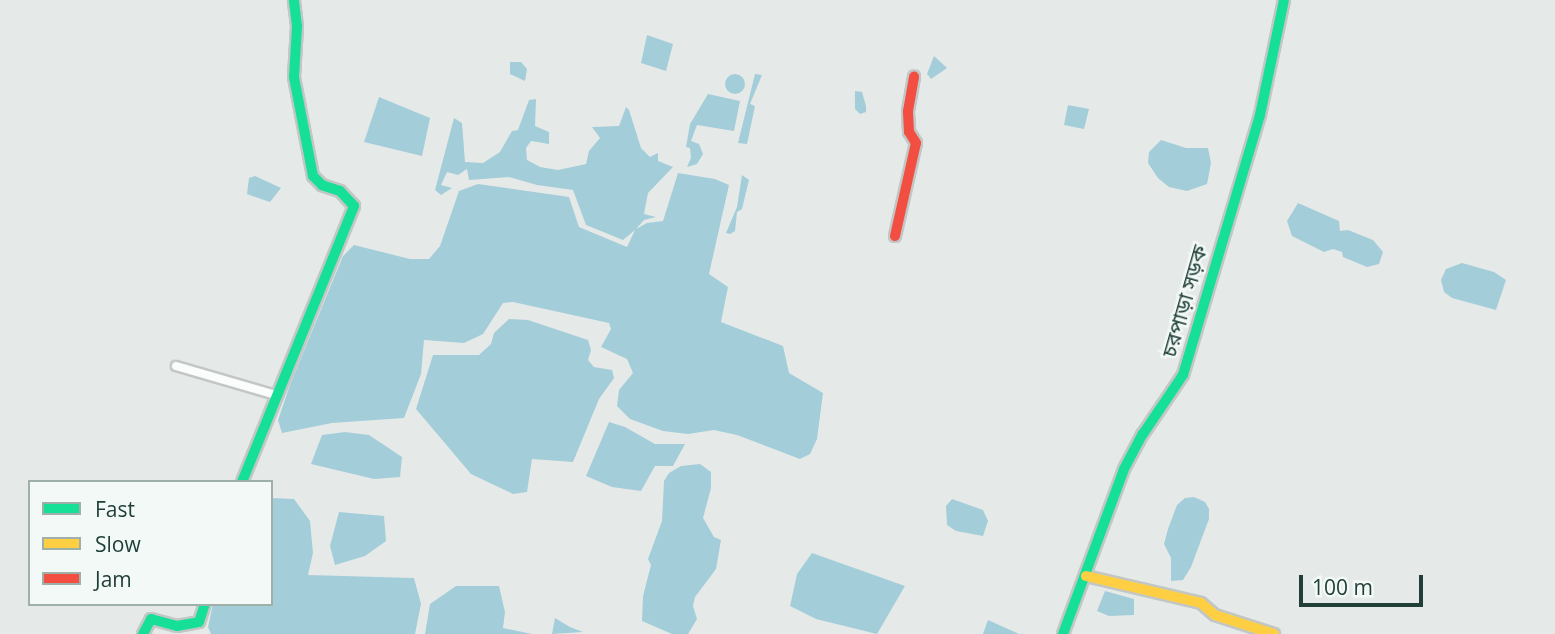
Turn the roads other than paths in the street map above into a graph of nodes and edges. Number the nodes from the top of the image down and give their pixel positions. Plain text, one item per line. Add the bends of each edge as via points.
1 (293, 0) edge
2 (1284, 0) edge
3 (914, 77) dead end
4 (895, 236) dead end
5 (176, 366) dead end
6 (276, 395) junction
7 (243, 480) edge
8 (1086, 576) junction
9 (204, 606) edge
10 (178, 630) edge
11 (143, 634) edge
12 (1063, 634) edge
13 (1274, 634) edge

1 - 6 street via 298,26 297,103 313,176 354,205
2 - 8 street, চরপাড়া সড়ক via 1260,114 1183,375 1124,469
3 - 4 street via 908,111 909,132 916,143
5 - 6 street
6 - 7 street
8 - 12 street, চরপাড়া সড়ক
8 - 13 street via 1201,603 1216,615
9 - 10 street via 199,622
10 - 11 street via 151,619

